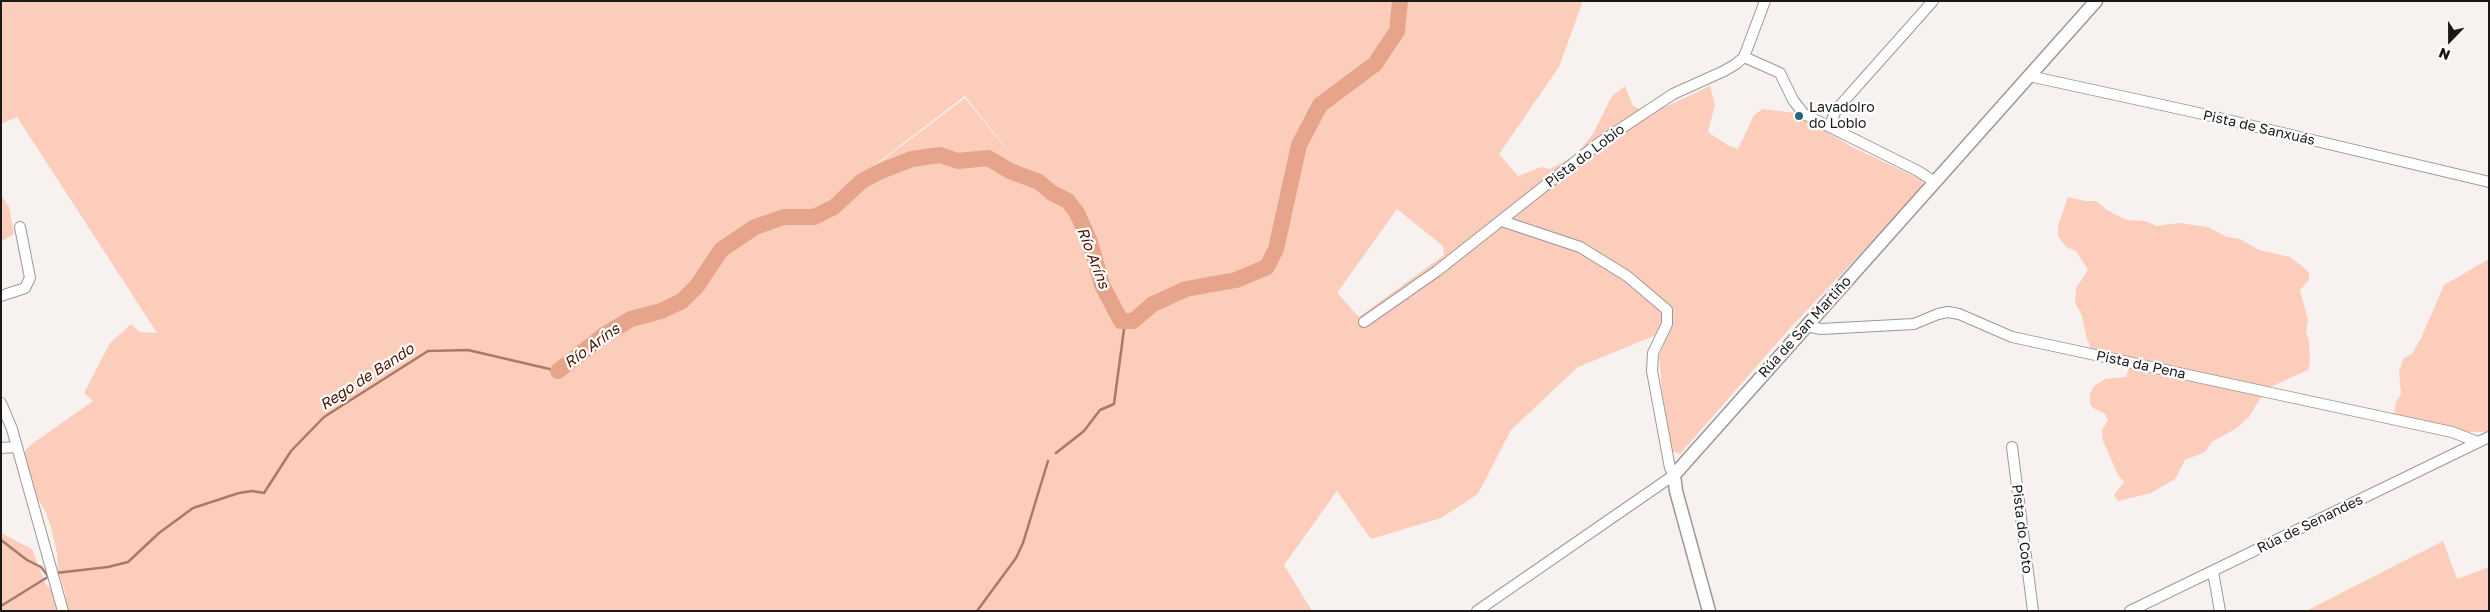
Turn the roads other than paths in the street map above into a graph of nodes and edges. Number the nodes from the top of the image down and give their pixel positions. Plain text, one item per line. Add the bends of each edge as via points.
1 (1765, 1) edge
2 (1933, 1) edge
3 (2096, 1) edge
4 (1744, 57) junction
5 (2029, 76) junction
6 (1830, 125) junction
7 (1935, 182) junction
8 (2489, 182) edge
9 (1502, 221) junction
10 (20, 227) dead end
11 (1, 296) edge
12 (1364, 322) dead end
13 (1806, 326) junction
14 (1, 403) edge
15 (2489, 437) edge
16 (2478, 442) junction
17 (16, 447) junction
18 (1, 448) edge
19 (2012, 448) dead end
20 (1674, 475) junction
21 (2213, 572) junction
22 (63, 611) edge
23 (1477, 611) edge
24 (1709, 611) edge
25 (2033, 611) edge
26 (2130, 611) edge
27 (2220, 611) edge

1 - 4 street
2 - 6 street via 1836,110
3 - 5 street, Rúa de San Martiño
4 - 6 street via 1780,73 1799,109
4 - 9 street, Pista do Lobio via 1724,72 1651,107 1599,143
5 - 7 street, Rúa de San Martiño
5 - 8 street, Pista de Sanxuás
6 - 7 street
7 - 13 street, Rúa de San Martiño
9 - 12 street, Pista do Lobio
9 - 20 street via 1580,247 1627,276 1667,310 1667,324 1653,353 1652,371
10 - 11 street via 30,278 25,288
13 - 16 street, Pista da Pena via 1821,329 1914,324 1948,312 2012,337 2452,432
13 - 20 street, Rúa de San Martiño
14 - 17 street
15 - 16 street, Rúa de Senandes
16 - 21 street, Rúa de Senandes
17 - 18 street
17 - 22 street
19 - 25 street, Pista do Coto
20 - 23 street, Rúa de San Martiño
20 - 24 street
21 - 26 street, Rúa de Senandes
21 - 27 street

